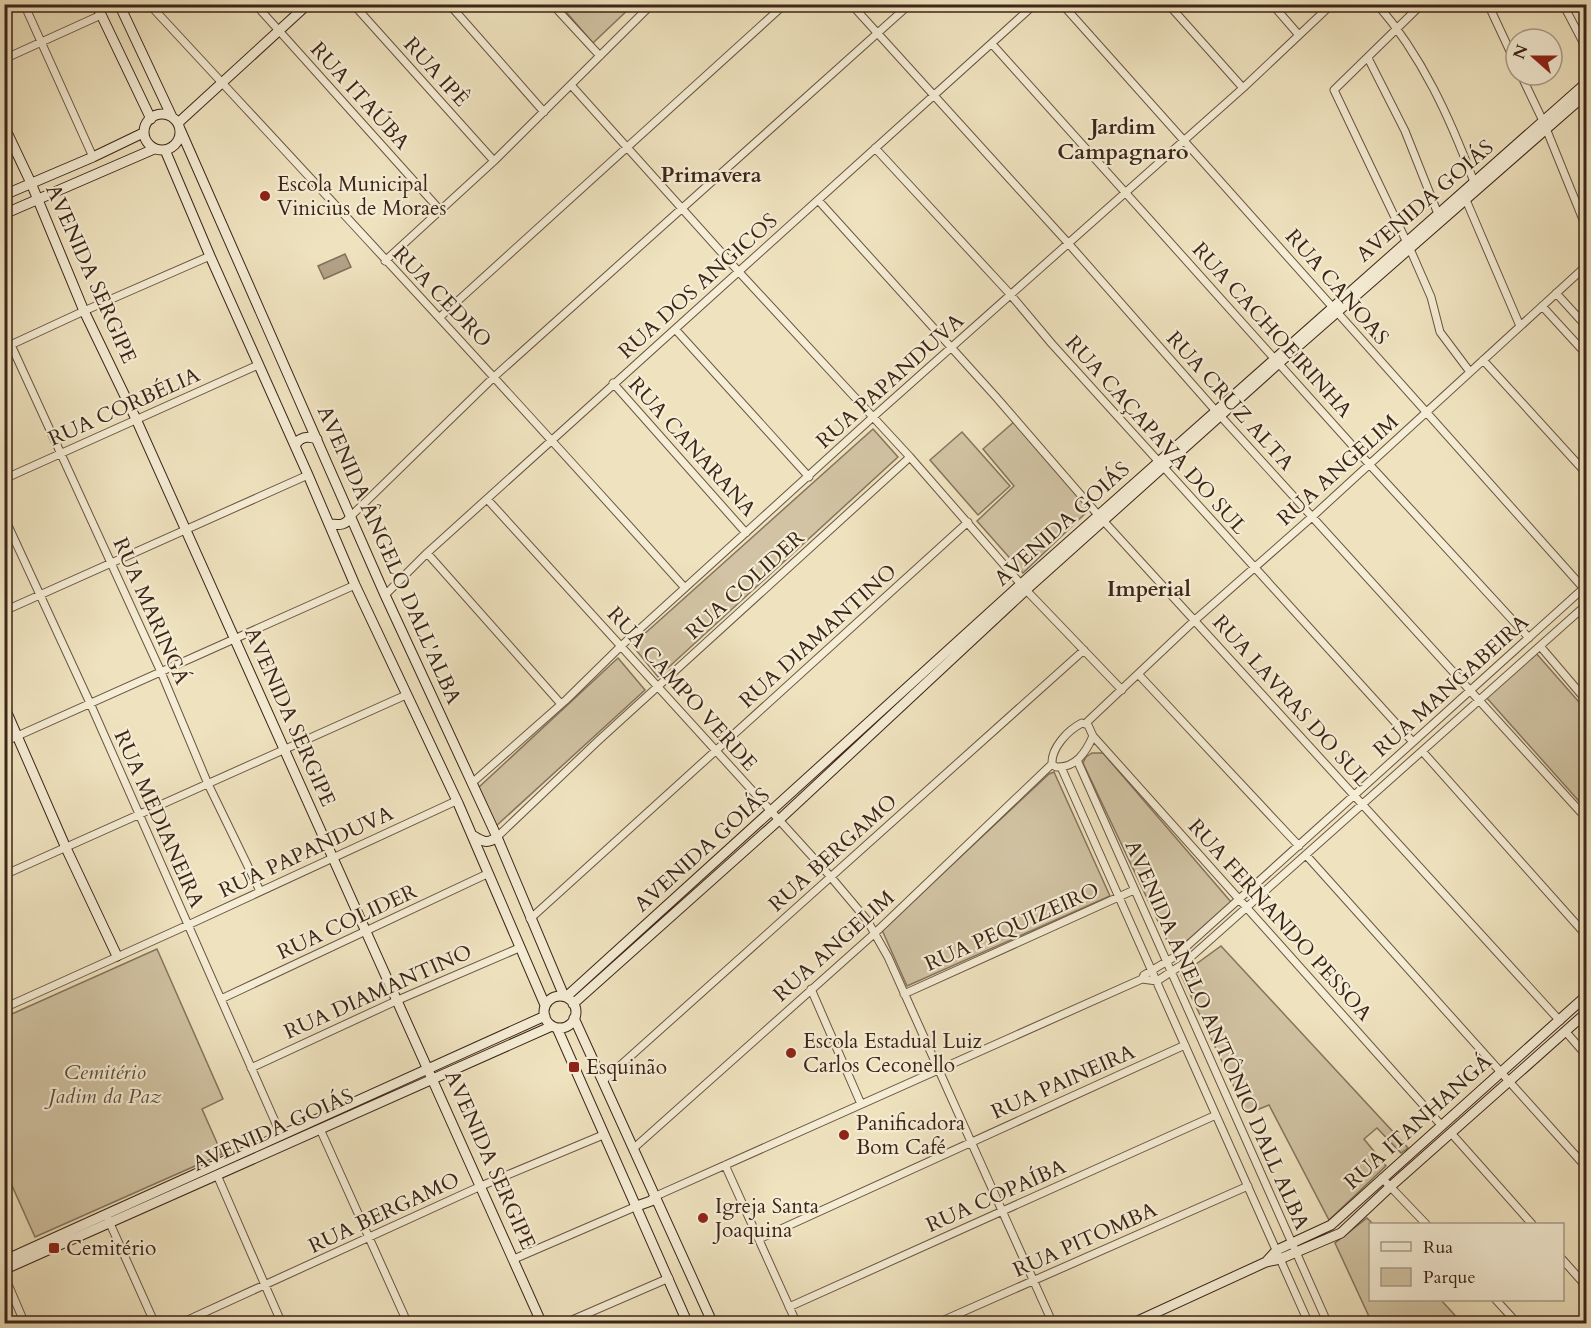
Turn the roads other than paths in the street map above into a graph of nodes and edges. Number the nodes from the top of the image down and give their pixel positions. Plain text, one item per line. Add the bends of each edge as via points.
1 (24, 4) edge
2 (96, 4) edge
3 (119, 4) edge
4 (149, 4) edge
5 (255, 4) edge
6 (308, 4) edge
7 (353, 4) edge
8 (448, 4) edge
9 (552, 4) edge
10 (652, 4) edge
11 (785, 4) edge
12 (851, 4) edge
13 (910, 4) edge
14 (1035, 4) edge
15 (1062, 4) edge
16 (1168, 4) edge
17 (1272, 4) edge
18 (1332, 4) edge
19 (1377, 4) edge
20 (1422, 4) edge
21 (1488, 4) edge
22 (1563, 4) edge
23 (101, 15) junction
24 (1398, 28) junction
25 (279, 30) junction
26 (877, 34) junction
27 (1298, 34) junction
28 (1504, 38) edge
29 (42, 43) junction
30 (992, 44) junction
31 (1587, 48) edge
32 (600, 56) junction
33 (1368, 58) junction
34 (4, 59) edge
35 (222, 83) junction
36 (1587, 83) edge
37 (572, 85) junction
38 (1527, 87) edge
39 (1242, 88) junction
40 (1587, 94) edge
41 (933, 97) junction
42 (544, 112) junction
43 (151, 119) junction
44 (176, 123) junction
45 (1545, 125) junction
46 (4, 126) edge
47 (143, 133) junction
48 (1185, 139) junction
49 (628, 148) junction
50 (875, 148) junction
51 (154, 149) junction
52 (165, 150) junction
53 (93, 157) junction
54 (494, 161) junction
55 (1474, 182) junction
56 (31, 183) junction
57 (1126, 192) junction
58 (4, 195) edge
59 (38, 199) junction
60 (818, 200) junction
61 (1466, 200) junction
62 (682, 208) junction
63 (440, 210) junction
64 (4, 214) edge
65 (1438, 214) junction
66 (1587, 227) edge
67 (1068, 243) junction
68 (1408, 245) junction
69 (210, 256) junction
70 (385, 261) junction
71 (1587, 266) edge
72 (739, 272) junction
73 (1556, 293) junction
74 (1010, 294) junction
75 (1542, 306) junction
76 (1335, 309) junction
77 (84, 311) junction
78 (440, 317) junction
79 (1520, 326) junction
80 (1587, 326) edge
81 (675, 329) junction
82 (8, 347) edge
83 (951, 348) junction
84 (1587, 354) edge
85 (1277, 360) junction
86 (1482, 360) junction
87 (258, 365) junction
88 (1470, 372) junction
89 (495, 376) junction
90 (613, 383) junction
91 (1218, 413) junction
92 (1426, 413) junction
93 (873, 417) junction
94 (136, 419) junction
95 (317, 439) junction
96 (552, 440) junction
97 (295, 446) junction
98 (62, 454) junction
99 (910, 457) junction
100 (1161, 464) junction
101 (1369, 464) junction
102 (1587, 473) edge
103 (308, 475) junction
104 (809, 477) junction
105 (4, 479) edge
106 (487, 499) junction
107 (351, 516) junction
108 (1313, 516) junction
109 (4, 517) edge
110 (1102, 519) junction
111 (968, 522) junction
112 (329, 524) junction
113 (186, 530) junction
114 (746, 533) junction
115 (427, 553) junction
116 (110, 562) junction
117 (1253, 568) junction
118 (355, 585) junction
119 (1024, 587) junction
120 (685, 588) junction
121 (1586, 588) edge
122 (40, 595) junction
123 (385, 595) junction
124 (1587, 605) edge
125 (4, 611) edge
126 (1195, 620) junction
127 (1529, 638) junction
128 (236, 640) junction
129 (621, 646) junction
130 (1540, 646) junction
131 (1084, 650) junction
132 (161, 672) junction
133 (1139, 675) junction
134 (657, 688) junction
135 (1122, 690) junction
136 (1471, 690) junction
137 (406, 695) junction
138 (1479, 700) junction
139 (1587, 700) edge
140 (90, 703) junction
141 (561, 704) junction
142 (4, 706) edge
143 (1086, 723) junction
144 (17, 736) junction
145 (1093, 736) junction
146 (4, 742) edge
147 (1413, 742) junction
148 (284, 749) junction
149 (1422, 751) junction
150 (716, 752) junction
151 (1077, 760) junction
152 (1052, 764) junction
153 (1061, 767) junction
154 (472, 783) junction
155 (208, 784) junction
156 (1355, 796) junction
157 (456, 801) junction
158 (1363, 805) junction
159 (771, 812) junction
160 (139, 816) junction
161 (1587, 818) edge
162 (779, 820) junction
163 (472, 835) junction
164 (496, 837) junction
165 (1299, 846) junction
166 (66, 848) junction
167 (1306, 855) junction
168 (333, 857) junction
169 (487, 874) junction
170 (4, 875) edge
171 (830, 876) junction
172 (1134, 890) junction
173 (260, 891) junction
174 (1119, 897) junction
175 (1239, 899) junction
176 (1248, 908) junction
177 (530, 919) junction
178 (188, 925) junction
179 (367, 930) junction
180 (875, 933) junction
181 (1587, 935) edge
182 (519, 948) junction
183 (117, 956) junction
184 (1167, 962) junction
185 (1153, 971) junction
186 (1172, 973) junction
187 (1142, 979) junction
188 (1157, 981) junction
189 (812, 989) junction
190 (904, 994) junction
191 (1587, 996) edge
192 (221, 999) junction
193 (568, 999) junction
194 (398, 1000) junction
195 (545, 1005) junction
196 (4, 1008) edge
197 (1587, 1014) edge
198 (545, 1016) junction
199 (574, 1018) junction
200 (1560, 1021) junction
201 (554, 1027) junction
202 (1566, 1032) junction
203 (1185, 1045) junction
204 (1587, 1055) edge
205 (251, 1068) junction
206 (428, 1068) junction
207 (939, 1070) junction
208 (1501, 1072) junction
209 (433, 1079) junction
210 (604, 1080) junction
211 (1509, 1081) junction
212 (861, 1104) junction
213 (1216, 1115) junction
214 (1442, 1126) junction
215 (320, 1129) junction
216 (1451, 1133) junction
217 (281, 1135) junction
218 (603, 1135) junction
219 (971, 1142) junction
220 (634, 1148) junction
221 (725, 1165) junction
222 (1587, 1167) edge
223 (217, 1175) junction
224 (1382, 1178) junction
225 (481, 1186) junction
226 (1248, 1186) junction
227 (1390, 1187) junction
228 (656, 1196) junction
229 (637, 1206) junction
230 (1003, 1211) junction
231 (108, 1218) junction
232 (1424, 1223) edge
233 (1531, 1223) edge
234 (368, 1237) junction
235 (759, 1239) junction
236 (1295, 1248) junction
237 (1279, 1255) junction
238 (514, 1259) junction
239 (1564, 1260) edge
240 (6, 1267) edge
241 (669, 1278) junction
242 (1034, 1280) junction
243 (265, 1286) junction
244 (1587, 1286) edge
245 (1498, 1301) edge
246 (789, 1307) junction
247 (25, 1323) edge
248 (155, 1323) edge
249 (179, 1323) edge
250 (282, 1323) edge
251 (408, 1323) edge
252 (542, 1323) edge
253 (563, 1323) edge
254 (688, 1323) edge
255 (713, 1323) edge
256 (797, 1323) edge
257 (935, 1323) edge
258 (1053, 1323) edge
259 (1131, 1323) edge
260 (1310, 1323) edge
261 (1328, 1323) edge
262 (1518, 1323) edge

1 - 29 street
2 - 23 street
3 - 44 street, AVENIDA ÂNGELO DALL'ALBA
4 - 35 street, RUA CEDRO
5 - 25 street, RUA ITAÚBA
6 - 25 street
7 - 54 street, RUA IPÊ
8 - 42 street
9 - 32 street
10 - 32 street
11 - 49 street
12 - 26 street, RUA CRUZ ALTA
13 - 26 street
14 - 30 street, RUA DOS ANGICOS
15 - 48 street, RUA CANOAS
16 - 39 street
17 - 27 street
18 - 27 street, RUA PAPANDUVA
19 - 24 street
20 - 24 street
21 - 28 street
22 - 31 street
23 - 29 street
23 - 43 street
24 - 33 street
24 - 55 street via 1456,134
25 - 35 street
25 - 63 street, RUA ITAÚBA
26 - 41 street, RUA CRUZ ALTA
26 - 62 street
27 - 39 street, RUA PAPANDUVA
29 - 34 street
29 - 53 street
30 - 41 street, RUA DOS ANGICOS
30 - 57 street, RUA CACHOEIRINHA
32 - 37 street
33 - 65 street via 1405,131
33 - 68 street via 1334,90
35 - 44 street
35 - 70 street, RUA CEDRO
36 - 45 street, AVENIDA GOIÁS
37 - 42 street
37 - 49 street
38 - 45 street
39 - 48 street, RUA PAPANDUVA
40 - 45 street, AVENIDA GOIÁS
41 - 50 street, RUA DOS ANGICOS
41 - 67 street, RUA CRUZ ALTA
42 - 54 street
43 - 44 street via 160,114
43 - 47 street
44 - 52 street via 176,144
44 - 95 street, AVENIDA ÂNGELO DALL'ALBA
45 - 55 street, AVENIDA GOIÁS
45 - 61 street, AVENIDA GOIÁS
45 - 66 street
46 - 56 street, AVENIDA SERGIPE
47 - 51 street
47 - 53 street
48 - 57 street, RUA PAPANDUVA
48 - 76 street, RUA CANOAS
49 - 62 street
49 - 78 street
50 - 60 street, RUA DOS ANGICOS
50 - 74 street, RUA CAÇAPAVA DO SUL
51 - 52 street
51 - 59 street
52 - 69 street, AVENIDA ÂNGELO DALL'ALBA
53 - 56 street
54 - 63 street
55 - 65 street, AVENIDA GOIÁS
56 - 58 street
56 - 59 street, AVENIDA SERGIPE
57 - 67 street, RUA PAPANDUVA
57 - 85 street, RUA CACHOEIRINHA
59 - 64 street
59 - 77 street, AVENIDA SERGIPE
60 - 72 street, RUA DOS ANGICOS
60 - 83 street, RUA LAVRAS DO SUL
61 - 68 street, AVENIDA GOIÁS
61 - 79 street
62 - 72 street
62 - 89 street
63 - 70 street
65 - 68 street, AVENIDA GOIÁS
67 - 74 street, RUA PAPANDUVA
67 - 91 street, RUA CRUZ ALTA
68 - 76 street, AVENIDA GOIÁS
68 - 88 street via 1431,297 1440,332
69 - 77 street
69 - 87 street, AVENIDA ÂNGELO DALL'ALBA
70 - 78 street, RUA CEDRO
71 - 73 street, RUA ANGELIM
72 - 81 street, RUA DOS ANGICOS
72 - 93 street
73 - 75 street, RUA ANGELIM
73 - 80 street
74 - 83 street, RUA PAPANDUVA
74 - 100 street, RUA CAÇAPAVA DO SUL
75 - 79 street, RUA ANGELIM
75 - 84 street
76 - 85 street, AVENIDA GOIÁS
76 - 92 street, RUA CANOAS
77 - 82 street
77 - 94 street, AVENIDA SERGIPE
78 - 89 street, RUA CEDRO
79 - 86 street, RUA ANGELIM
81 - 90 street, RUA DOS ANGICOS
81 - 104 street
82 - 98 street, RUA MARINGÁ
83 - 93 street, RUA PAPANDUVA
83 - 110 street, RUA LAVRAS DO SUL
85 - 91 street, AVENIDA GOIÁS
85 - 101 street, RUA CACHOEIRINHA
86 - 88 street, RUA ANGELIM
86 - 102 street
87 - 94 street, RUA CORBÉLIA
87 - 97 street, AVENIDA ÂNGELO DALL'ALBA
88 - 92 street, RUA ANGELIM
89 - 96 street, RUA CEDRO
89 - 107 street
90 - 96 street, RUA DOS ANGICOS
90 - 114 street, RUA CANARANA
91 - 100 street, AVENIDA GOIÁS
91 - 108 street, RUA CRUZ ALTA
92 - 101 street, RUA ANGELIM
92 - 121 street, RUA CANOAS
93 - 99 street
93 - 104 street, RUA PAPANDUVA
94 - 98 street, RUA CORBÉLIA
94 - 113 street, AVENIDA SERGIPE
95 - 97 street via 302,438
95 - 107 street, AVENIDA ÂNGELO DALL'ALBA
96 - 106 street, RUA DOS ANGICOS
96 - 120 street, RUA CEDRO
97 - 103 street, AVENIDA ÂNGELO DALL'ALBA
98 - 105 street, RUA CORBÉLIA
98 - 116 street, RUA MARINGÁ
99 - 111 street
99 - 134 street, RUA COLIDER
100 - 110 street, AVENIDA GOIÁS
100 - 117 street, RUA CAÇAPAVA DO SUL
101 - 108 street, RUA ANGELIM
101 - 127 street, RUA CACHOEIRINHA
103 - 112 street, AVENIDA ÂNGELO DALL'ALBA
103 - 113 street
104 - 114 street, RUA PAPANDUVA
106 - 115 street, RUA DOS ANGICOS
106 - 129 street, RUA CAMPO VERDE
107 - 112 street via 342,525
107 - 123 street, AVENIDA ÂNGELO DALL'ALBA
108 - 117 street, RUA ANGELIM
108 - 136 street, RUA CRUZ ALTA
109 - 122 street, RUA MEDIANEIRA
110 - 119 street, AVENIDA GOIÁS
110 - 126 street, RUA LAVRAS DO SUL
111 - 119 street
111 - 150 street, RUA DIAMANTINO
112 - 118 street, AVENIDA ÂNGELO DALL'ALBA
113 - 116 street
113 - 128 street, AVENIDA SERGIPE
114 - 120 street, RUA PAPANDUVA
115 - 123 street, RUA DOS ANGICOS
115 - 141 street
116 - 122 street
116 - 132 street, RUA MARINGÁ
117 - 126 street, RUA ANGELIM
117 - 147 street, RUA CAÇAPAVA DO SUL
118 - 128 street
118 - 137 street, AVENIDA ÂNGELO DALL'ALBA
119 - 131 street
119 - 159 street, AVENIDA GOIÁS
119 - 162 street, AVENIDA GOIÁS
120 - 129 street, RUA PAPANDUVA
121 - 127 street, RUA MANGABEIRA
122 - 125 street
122 - 140 street, RUA MEDIANEIRA
123 - 154 street, AVENIDA ÂNGELO DALL'ALBA
124 - 130 street, RUA MANGABEIRA
126 - 133 street, RUA ANGELIM
126 - 156 street, RUA LAVRAS DO SUL
127 - 136 street, RUA MANGABEIRA
128 - 132 street
128 - 148 street, AVENIDA SERGIPE
129 - 134 street, RUA CAMPO VERDE
129 - 141 street, RUA PAPANDUVA
130 - 138 street, RUA MANGABEIRA
130 - 139 street
131 - 135 street
131 - 171 street, RUA BERGAMO
132 - 140 street
132 - 155 street, RUA MARINGÁ
133 - 135 street, RUA ANGELIM
133 - 165 street
134 - 150 street, RUA CAMPO VERDE
134 - 164 street, RUA COLIDER
135 - 143 street, RUA ANGELIM
136 - 138 street, RUA CRUZ ALTA
136 - 147 street, RUA MANGABEIRA
137 - 148 street
137 - 157 street, AVENIDA ÂNGELO DALL'ALBA
138 - 149 street, RUA MANGABEIRA
138 - 161 street, RUA CRUZ ALTA
140 - 144 street
140 - 160 street, RUA MEDIANEIRA
141 - 154 street, RUA PAPANDUVA
142 - 144 street
143 - 145 street, RUA FERNANDO PESSOA
143 - 152 street, RUA ANGELIM via 1077,725 1059,744
144 - 146 street
144 - 166 street
145 - 151 street
145 - 175 street, RUA FERNANDO PESSOA
147 - 156 street, RUA MANGABEIRA
148 - 155 street
148 - 168 street, AVENIDA SERGIPE
149 - 158 street, RUA MANGABEIRA
149 - 181 street
150 - 159 street, RUA CAMPO VERDE
150 - 177 street, RUA DIAMANTINO
151 - 153 street
151 - 172 street, AVENIDA ANELO ANTÔNIO DALL ALBA
152 - 153 street
152 - 180 street, RUA ANGELIM
153 - 174 street
154 - 164 street, AVENIDA ÂNGELO DALL'ALBA
155 - 160 street
155 - 173 street, RUA MARINGÁ
156 - 158 street, RUA LAVRAS DO SUL
156 - 165 street, RUA MANGABEIRA
157 - 163 street, AVENIDA ÂNGELO DALL'ALBA
157 - 168 street, RUA PAPANDUVA
158 - 167 street, RUA MANGABEIRA
158 - 200 street, RUA LAVRAS DO SUL
159 - 162 street, RUA CAMPO VERDE
159 - 193 street, AVENIDA GOIÁS
160 - 166 street
160 - 178 street, RUA MEDIANEIRA
162 - 171 street, RUA CAMPO VERDE
162 - 193 street, AVENIDA GOIÁS
163 - 164 street via 485,842
163 - 169 street, AVENIDA ÂNGELO DALL'ALBA
164 - 177 street, AVENIDA ÂNGELO DALL'ALBA
165 - 175 street, RUA MANGABEIRA
166 - 170 street
166 - 183 street
167 - 176 street, RUA MANGABEIRA
167 - 208 street
168 - 173 street, RUA PAPANDUVA
168 - 179 street, AVENIDA SERGIPE
169 - 179 street, RUA COLIDER
169 - 182 street, AVENIDA ÂNGELO DALL'ALBA
171 - 180 street, RUA CAMPO VERDE
171 - 210 street, RUA BERGAMO
172 - 174 street, RUA PEQUIZEIRO
172 - 184 street, AVENIDA ANELO ANTÔNIO DALL ALBA
173 - 178 street, RUA PAPANDUVA
174 - 185 street
174 - 190 street, RUA PEQUIZEIRO
175 - 176 street, RUA FERNANDO PESSOA
175 - 184 street, RUA MANGABEIRA
176 - 186 street, RUA MANGABEIRA
176 - 214 street, RUA FERNANDO PESSOA
177 - 193 street, AVENIDA ÂNGELO DALL'ALBA
178 - 183 street, RUA PAPANDUVA
178 - 192 street, RUA MEDIANEIRA
179 - 192 street, RUA COLIDER
179 - 194 street, AVENIDA SERGIPE
180 - 189 street, RUA ANGELIM
180 - 190 street, RUA CAMPO VERDE
182 - 194 street, RUA DIAMANTINO
182 - 195 street, AVENIDA ÂNGELO DALL'ALBA
183 - 196 street, RUA PAPANDUVA
184 - 185 street, RUA MANGABEIRA
184 - 186 street, AVENIDA ANELO ANTÔNIO DALL ALBA
185 - 187 street, RUA MANGABEIRA
185 - 188 street
186 - 188 street, RUA MANGABEIRA
186 - 236 street, AVENIDA ANELO ANTÔNIO DALL ALBA
187 - 188 street
187 - 207 street
188 - 203 street
189 - 212 street
189 - 220 street, RUA ANGELIM
190 - 207 street, RUA CAMPO VERDE
191 - 200 street, RUA ITANHANGÁ
192 - 205 street, RUA MEDIANEIRA
193 - 195 street via 554,998
193 - 199 street
194 - 205 street, RUA DIAMANTINO
194 - 206 street, AVENIDA SERGIPE
195 - 198 street
197 - 202 street, RUA ITANHANGÁ
198 - 201 street
198 - 206 street, AVENIDA GOIÁS
199 - 201 street via 566,1027
199 - 210 street
200 - 208 street, RUA ITANHANGÁ
201 - 209 street, AVENIDA GOIÁS
201 - 218 street
202 - 204 street
202 - 211 street, RUA ITANHANGÁ
203 - 213 street
203 - 219 street, RUA PAINEIRA
205 - 217 street, RUA MEDIANEIRA
206 - 209 street, AVENIDA SERGIPE
206 - 217 street, AVENIDA GOIÁS
207 - 212 street
207 - 219 street, RUA CAMPO VERDE
208 - 211 street
208 - 214 street, RUA ITANHANGÁ
209 - 215 street, AVENIDA GOIÁS
209 - 225 street, AVENIDA SERGIPE
210 - 220 street
211 - 216 street, RUA ITANHANGÁ
211 - 222 street
212 - 221 street
213 - 226 street
213 - 230 street, RUA COPAÍBA
214 - 224 street, RUA ITANHANGÁ
215 - 223 street, AVENIDA GOIÁS
215 - 234 street
216 - 227 street, RUA ITANHANGÁ
216 - 233 street
217 - 231 street, AVENIDA GOIÁS
218 - 225 street, RUA BERGAMO
218 - 229 street
219 - 230 street, RUA CAMPO VERDE
219 - 235 street, RUA PAINEIRA
220 - 228 street
221 - 228 street
221 - 235 street
223 - 231 street, AVENIDA GOIÁS
223 - 243 street
224 - 227 street
224 - 236 street, RUA ITANHANGÁ via 1331,1225
225 - 234 street, RUA BERGAMO
225 - 238 street, AVENIDA SERGIPE
226 - 237 street
226 - 242 street, RUA PITOMBA
227 - 232 street
227 - 236 street, RUA ITANHANGÁ via 1341,1233
228 - 229 street
228 - 255 street
229 - 238 street
229 - 241 street
230 - 242 street, RUA CAMPO VERDE
230 - 246 street, RUA COPAÍBA
231 - 240 street, AVENIDA GOIÁS
231 - 248 street
234 - 243 street, RUA BERGAMO
234 - 251 street
235 - 246 street
236 - 237 street, RUA ITANHANGÁ
236 - 261 street, AVENIDA ANELO ANTÔNIO DALL ALBA
237 - 259 street, RUA ITANHANGÁ
237 - 260 street
238 - 252 street, AVENIDA SERGIPE
239 - 244 street
240 - 247 street
241 - 253 street
241 - 254 street
242 - 257 street, RUA PITOMBA
242 - 258 street, RUA CAMPO VERDE
243 - 249 street, RUA BERGAMO
243 - 250 street
245 - 262 street
246 - 256 street

